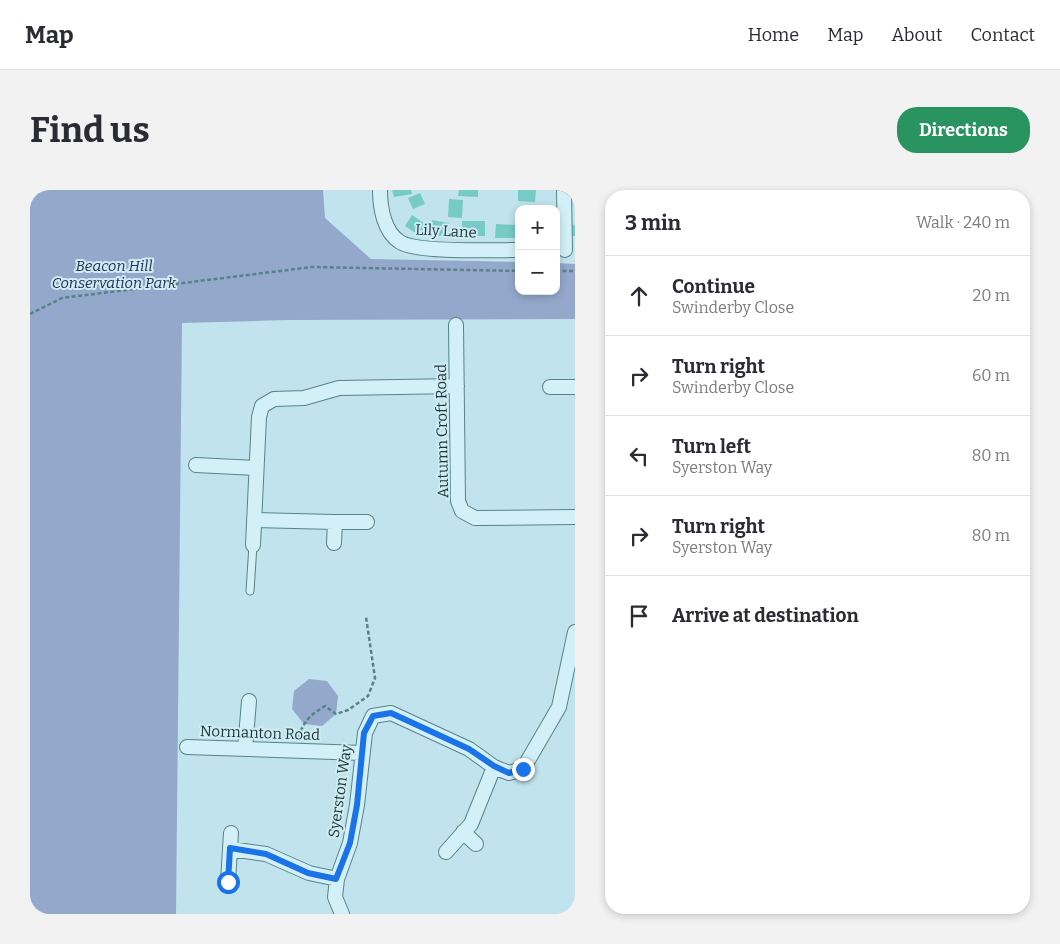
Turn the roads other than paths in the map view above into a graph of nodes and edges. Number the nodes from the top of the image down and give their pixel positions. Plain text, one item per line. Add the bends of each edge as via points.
1 (380, 190) edge
2 (564, 190) edge
3 (515, 250) edge
4 (565, 250) edge
5 (456, 325) dead end
6 (457, 386) junction
7 (550, 387) dead end
8 (575, 387) edge
9 (196, 465) dead end
10 (256, 468) junction
11 (575, 517) edge
12 (254, 520) junction
13 (335, 522) junction
14 (367, 522) dead end
15 (334, 543) dead end
16 (253, 545) joint
17 (250, 590) dead end
18 (575, 632) edge
19 (249, 702) dead end
20 (187, 747) dead end
21 (245, 749) junction
22 (362, 753) junction
23 (494, 766) junction
24 (463, 832) junction
25 (231, 833) dead end
26 (476, 844) dead end
27 (230, 848) junction
28 (446, 852) dead end
29 (336, 879) junction
30 (228, 882) dead end
31 (342, 914) edge

1 - 3 street, Lily Lane via 386,226 399,242 416,248
2 - 4 street
5 - 6 street, Autumn Croft Road
6 - 10 street via 340,388 304,398 274,399 262,406 259,417
6 - 11 street, Autumn Croft Road via 458,501 462,511 475,518
7 - 8 street
9 - 10 street
10 - 12 street
12 - 13 street
12 - 16 street
13 - 14 street
13 - 15 street
16 - 17 lane
18 - 23 street, Syerston Way via 559,707 523,769 509,773
19 - 21 street
20 - 21 street, Normanton Road
21 - 22 street, Normanton Road
22 - 23 street, Syerston Way via 364,733 373,716 391,713 469,749
22 - 29 street, Syerston Way via 350,843
23 - 24 street via 471,824
24 - 26 street
24 - 28 street
25 - 27 street
27 - 29 street via 266,854 308,873
27 - 30 street
29 - 31 street, Syerston Way via 335,897

